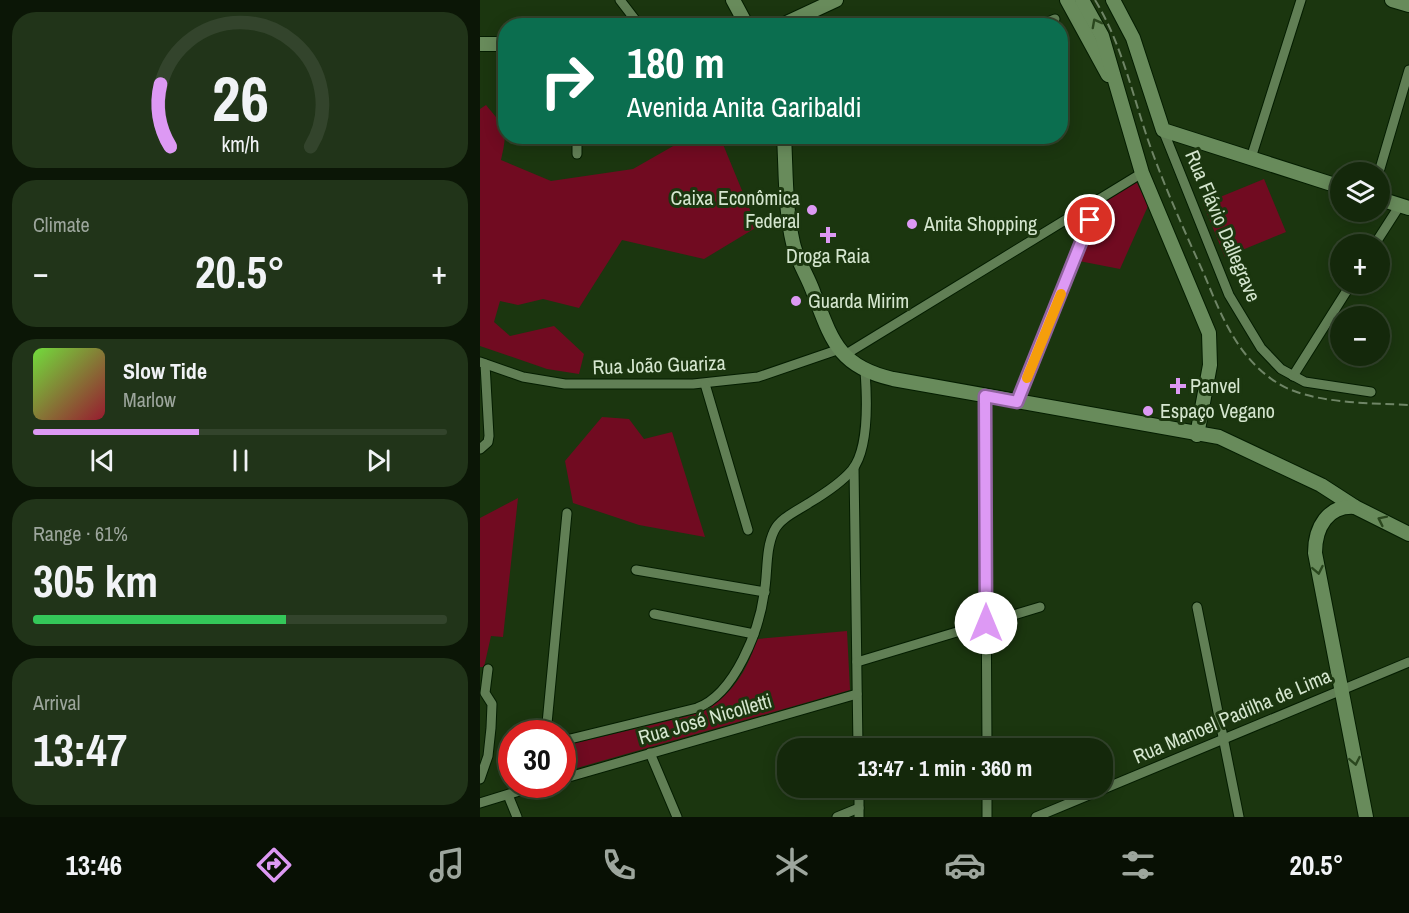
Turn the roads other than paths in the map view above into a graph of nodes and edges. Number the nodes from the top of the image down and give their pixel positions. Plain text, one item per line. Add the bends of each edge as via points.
1 (620, 0) edge
2 (733, 0) edge
3 (836, 0) edge
4 (1067, 0) edge
5 (1082, 0) edge
6 (1113, 0) edge
7 (1301, 0) edge
8 (1392, 0) edge
9 (1409, 5) edge
10 (634, 18) edge
11 (743, 18) edge
12 (797, 18) edge
13 (480, 44) edge
14 (498, 44) edge
15 (1409, 70) edge
16 (1116, 89) junction
17 (1163, 130) junction
18 (577, 144) edge
19 (785, 144) edge
20 (578, 154) dead end
21 (1251, 158) junction
22 (1382, 162) edge
23 (1142, 173) junction
24 (1330, 183) edge
25 (1098, 200) junction
26 (1404, 207) edge
27 (1383, 234) edge
28 (1345, 294) edge
29 (840, 352) junction
30 (483, 363) edge
31 (866, 371) junction
32 (1293, 376) junction
33 (705, 384) junction
34 (1371, 392) dead end
35 (985, 396) junction
36 (1017, 402) junction
37 (1197, 435) junction
38 (480, 449) edge
39 (854, 468) junction
40 (1355, 507) junction
41 (567, 513) dead end
42 (1328, 515) junction
43 (748, 530) dead end
44 (1409, 534) edge
45 (636, 570) dead end
46 (765, 592) junction
47 (1040, 607) dead end
48 (1197, 607) dead end
49 (654, 614) dead end
50 (986, 623) junction
51 (754, 634) junction
52 (857, 662) junction
53 (1409, 663) edge
54 (488, 669) dead end
55 (1341, 691) junction
56 (857, 694) junction
57 (547, 720) edge
58 (576, 737) edge
59 (858, 738) edge
60 (987, 738) edge
61 (1224, 740) junction
62 (650, 753) junction
63 (576, 775) edge
64 (480, 778) edge
65 (498, 798) edge
66 (509, 798) edge
67 (987, 798) edge
68 (480, 803) edge
69 (859, 812) edge
70 (517, 817) edge
71 (677, 817) edge
72 (837, 817) edge
73 (987, 817) edge
74 (1036, 817) edge
75 (1239, 817) edge
76 (1366, 817) edge

1 - 10 street
2 - 11 main road
3 - 12 main road
4 - 16 main road
16 -> 5 main road via 1102,36
6 - 17 main road, Rua Flávio Dallegrave via 1133,38
7 - 21 street
8 - 9 main road
13 - 14 main road
15 - 22 street
16 - 23 main road
17 - 21 main road
17 - 32 street, Rua Flávio Dallegrave via 1238,314 1271,361
18 - 20 street
19 - 29 main road via 795,251
21 - 24 main road
23 - 25 street, Rua João Guariza
23 - 37 main road via 1209,333 1211,353
25 - 29 street, Rua João Guariza
25 - 36 street
26 - 27 street
28 - 32 street
29 - 31 main road
29 - 33 street, Rua João Guariza via 770,375
30 - 33 street, Rua João Guariza via 524,377 565,384
30 - 38 street via 489,436
31 - 35 main road
31 - 39 street via 865,427
32 - 34 street, Rua Flávio Dallegrave via 1321,386
33 - 43 street
35 - 36 main road
35 - 50 street
36 - 37 main road
37 - 40 main road via 1225,439 1321,485
37 - 42 main road via 1321,495 1327,502
39 - 46 street via 829,491 775,527
39 - 52 street
40 - 42 main road via 1341,507
44 -> 40 main road
41 - 57 street
42 -> 55 main road via 1317,536 1315,553
45 - 46 street
46 - 51 street
47 - 50 street
48 - 61 street
49 - 51 street
50 - 52 street
50 - 60 street
51 - 58 street via 722,691 705,705
52 - 56 street
53 - 55 street, Rua Manoel Padilha de Lima
54 - 64 street via 485,693 492,704 491,737
55 - 61 street, Rua Manoel Padilha de Lima
55 -> 76 main road
56 - 59 street
56 - 62 street, Rua José Nicolletti
61 - 74 street, Rua Manoel Padilha de Lima
61 - 75 street
62 - 63 street, Rua José Nicolletti
62 - 71 street
65 - 68 street
66 - 70 street
67 - 73 street
69 - 72 street

